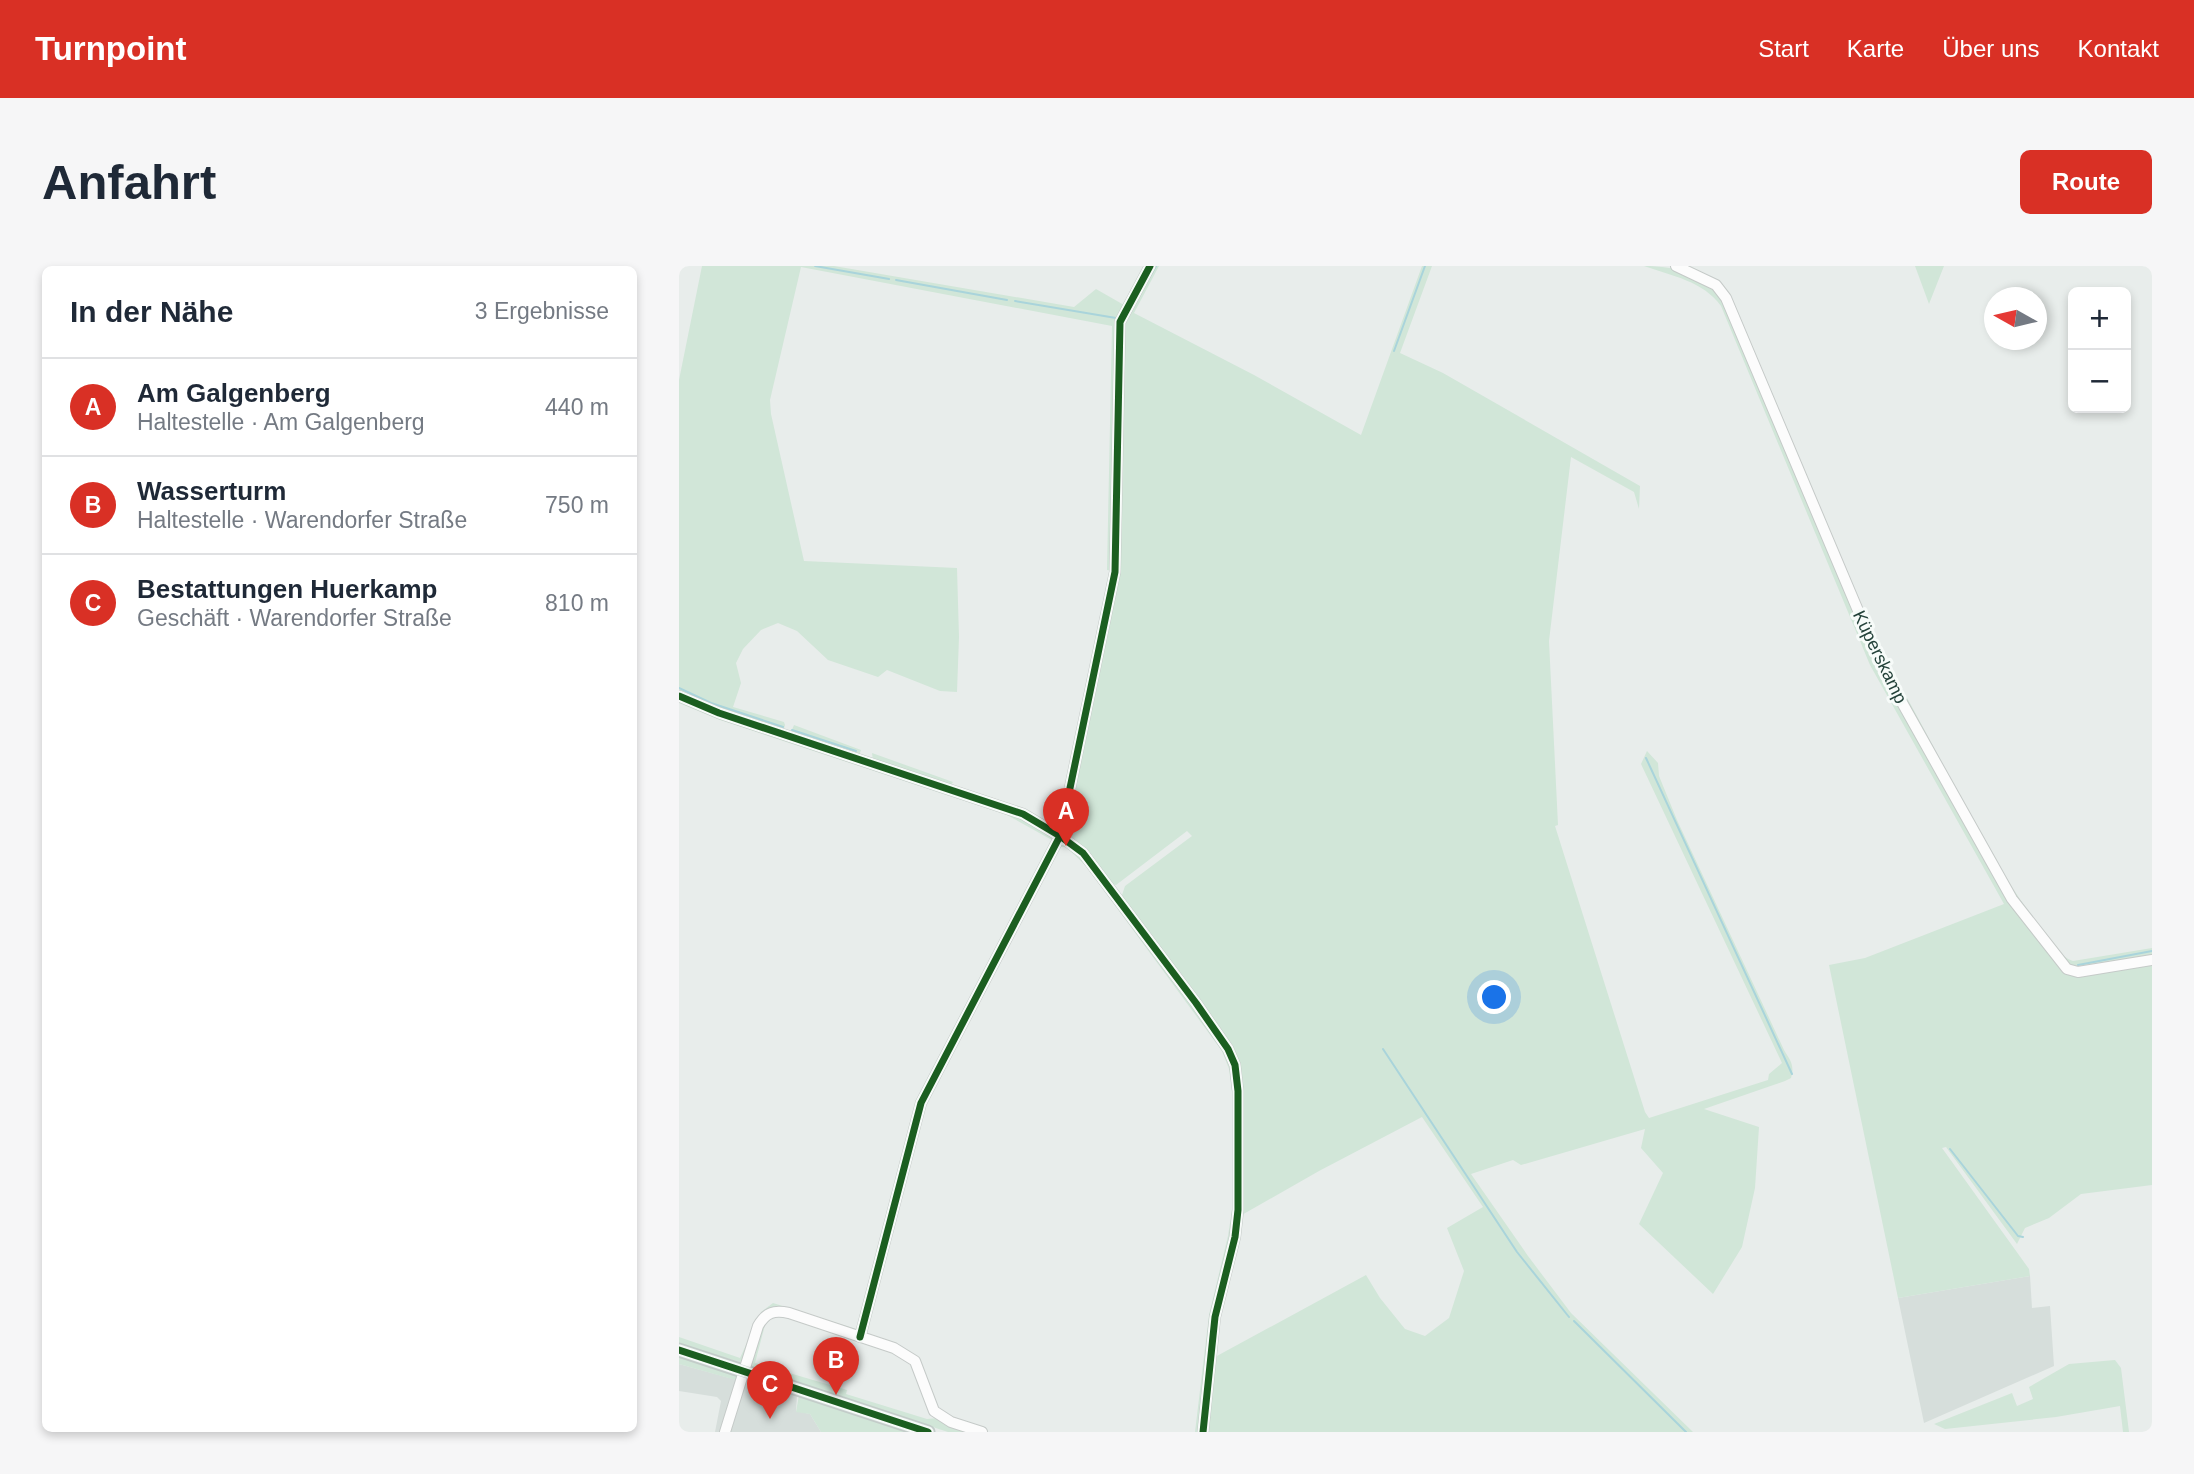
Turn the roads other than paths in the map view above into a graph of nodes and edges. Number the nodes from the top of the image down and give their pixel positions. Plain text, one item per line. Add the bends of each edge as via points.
1 (1150, 266) edge
2 (1676, 266) edge
3 (679, 696) edge
4 (1060, 836) junction
5 (2152, 960) edge
6 (860, 1337) junction
7 (679, 1350) edge
8 (745, 1371) junction
9 (725, 1432) edge
10 (928, 1432) edge
11 (982, 1432) edge
12 (1203, 1432) edge

1 - 4 street via 1120,322 1115,572
2 - 5 street, Küperskamp via 1716,285 1726,298 1881,665 2012,899 2067,969 2078,972
3 - 4 street via 1023,814
4 - 6 street via 921,1103
4 - 12 street via 1083,853 1113,891 1229,1049 1235,1065 1238,1210 1215,1317
6 - 8 street via 773,1311 758,1326
6 - 11 street via 909,1356 918,1367 934,1411
7 - 8 main road
8 - 9 street
8 - 10 main road

